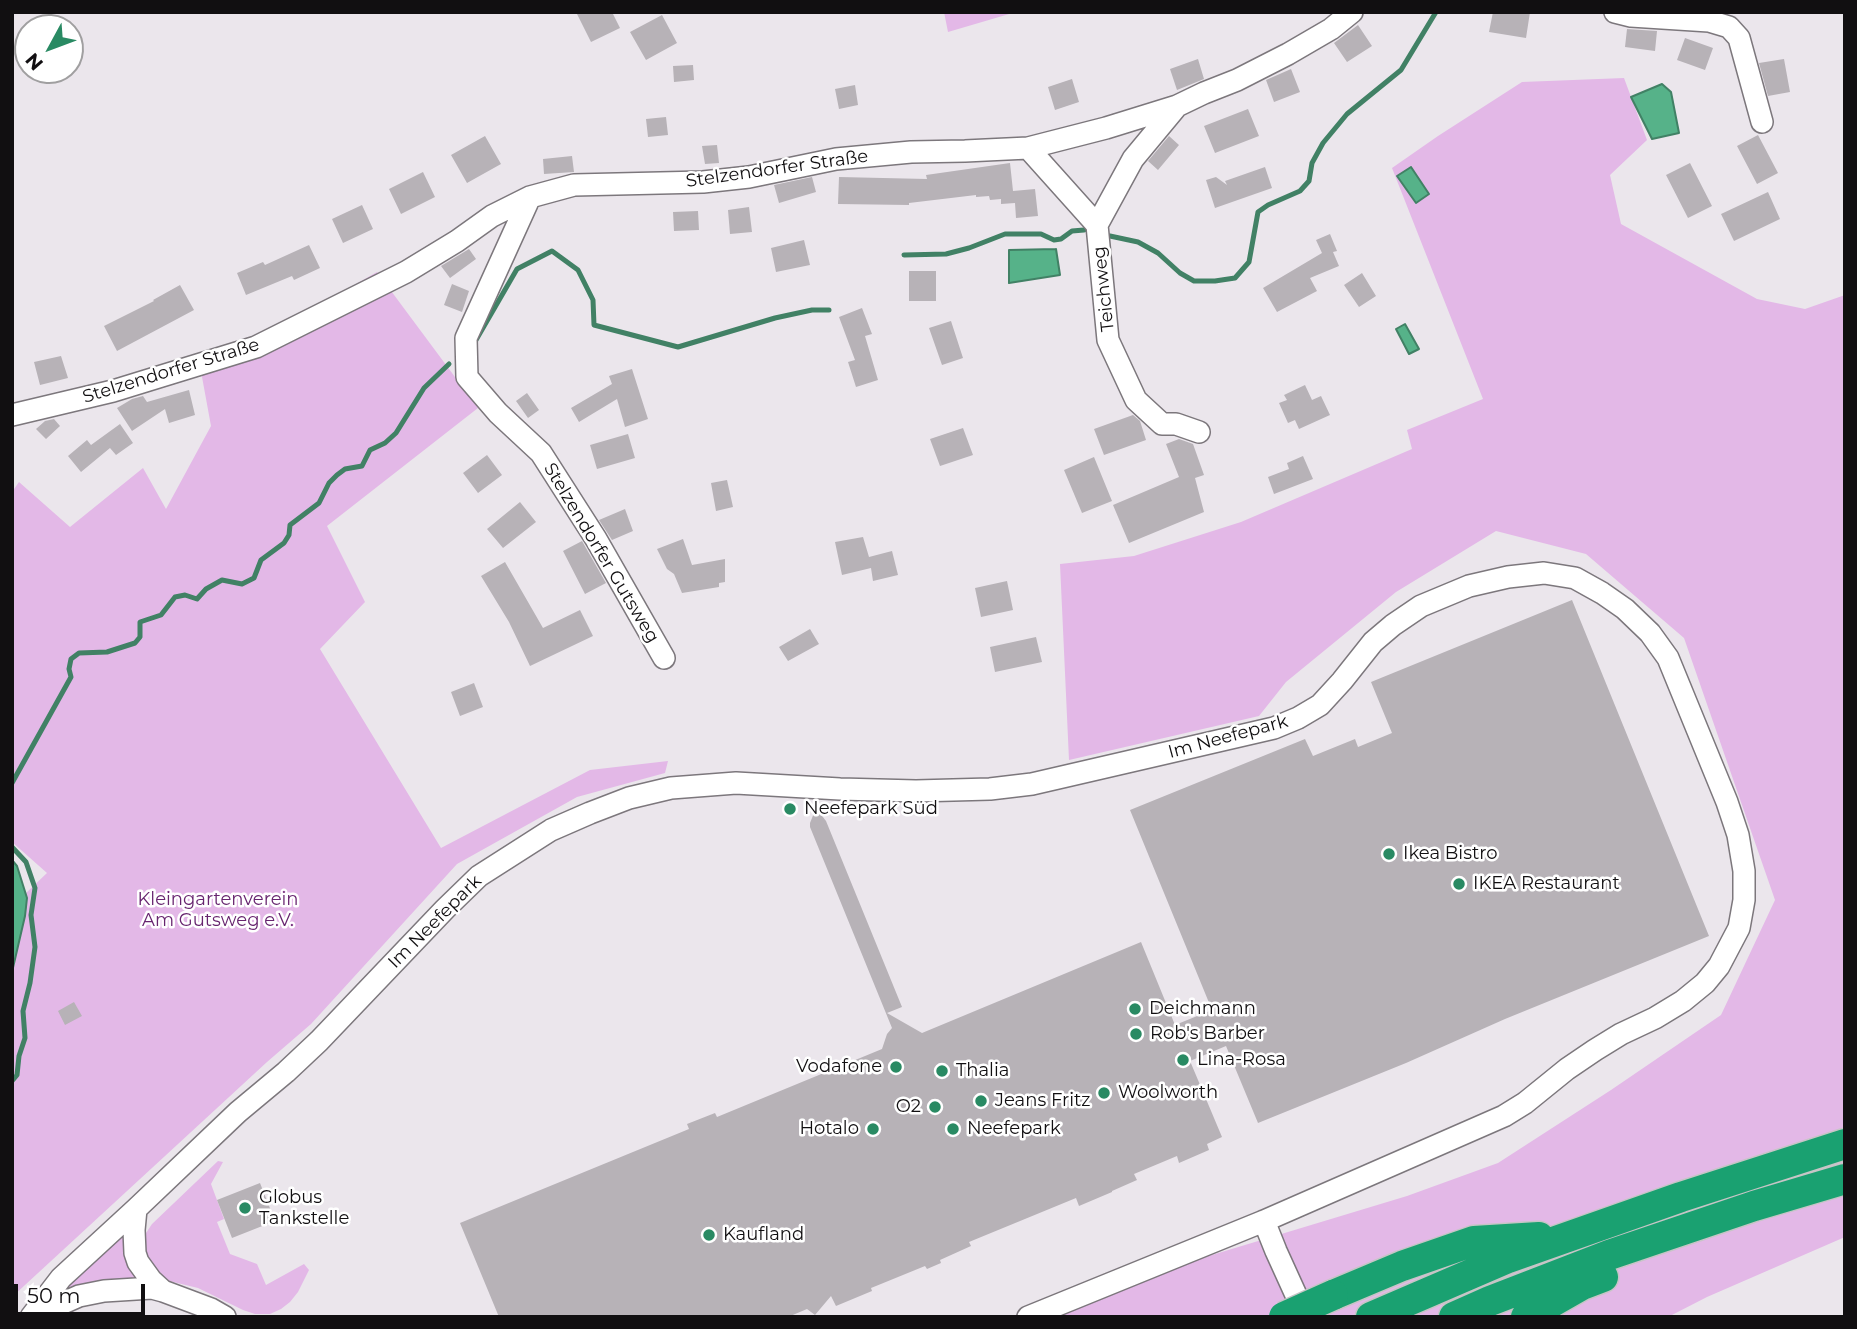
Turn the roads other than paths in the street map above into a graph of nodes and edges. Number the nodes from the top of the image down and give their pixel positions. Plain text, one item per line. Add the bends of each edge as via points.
1 (1352, 12) edge
2 (1615, 12) edge
3 (1177, 106) junction
4 (1762, 122) dead end
5 (1028, 148) junction
6 (530, 197) junction
7 (1097, 225) junction
8 (12, 415) edge
9 (1199, 432) dead end
10 (664, 658) dead end
11 (1845, 1144) edge
12 (1845, 1179) edge
13 (1754, 1206) junction
14 (136, 1209) junction
15 (1264, 1221) junction
16 (1578, 1234) junction
17 (163, 1291) junction
18 (32, 1317) edge
19 (225, 1317) edge
20 (1028, 1317) edge
21 (1284, 1317) edge
22 (1306, 1317) edge
23 (1371, 1317) edge
24 (1454, 1317) edge
25 (1525, 1317) edge

1 - 3 street, Stelzendorfer Straße via 1288,54
2 - 4 street via 1729,27 1739,38
3 - 5 street, Stelzendorfer Straße
3 - 7 street, Teichweg via 1133,159
5 - 6 street, Stelzendorfer Straße via 847,158 703,182 574,184
5 - 7 street, Teichweg
6 - 8 street, Stelzendorfer Straße via 406,272 256,347 113,391
6 - 10 street, Stelzendorfer Gutsweg via 466,338 467,377 541,453
7 - 9 street, Teichweg via 1108,340 1136,400 1162,424
11 - 16 highway
12 - 13 highway
13 - 24 highway via 1609,1255
13 - 25 highway via 1717,1234 1582,1285
14 - 15 street, Im Neefepark via 319,1041 479,876 551,830 629,798 671,788 736,783 903,791 990,789 1032,784 1274,728 1320,705 1373,642 1421,606 1469,586 1508,577 1544,573 1575,578 1625,609 1668,658 1738,835 1744,900 1730,948 1705,983 1683,1001 1595,1050 1504,1116
14 - 17 street, Im Neefepark via 135,1253 150,1280
14 - 18 street, Im Neefepark via 61,1279
15 - 20 street, Im Neefepark
15 - 22 street
16 - 21 highway, bridge via 1474,1241 1402,1266
16 - 23 highway via 1508,1258
17 - 18 street, Im Neefepark via 104,1291 79,1296
17 - 19 street, Im Neefepark

